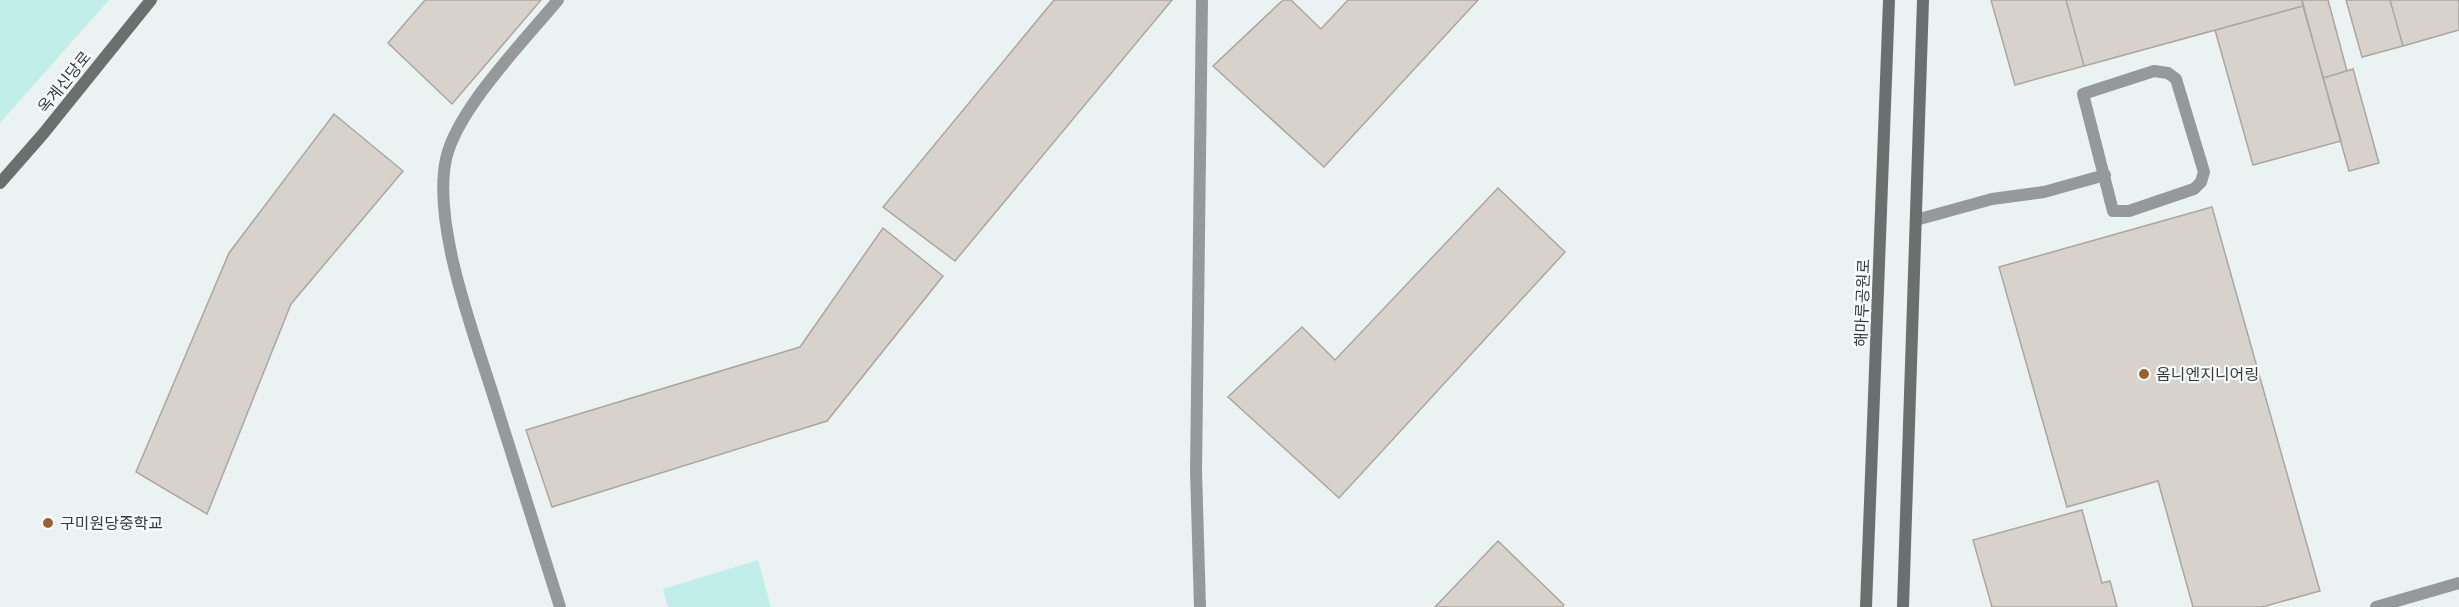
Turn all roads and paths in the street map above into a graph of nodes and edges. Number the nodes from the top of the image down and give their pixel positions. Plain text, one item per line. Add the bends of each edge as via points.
1 (151, 0) edge
2 (558, 0) edge
3 (1202, 0) edge
4 (1889, 0) edge
5 (1923, 0) edge
6 (2105, 175) junction
7 (0, 183) edge
8 (1916, 220) junction
9 (2459, 583) edge
10 (560, 607) edge
11 (1200, 607) edge
12 (1866, 607) edge
13 (1903, 607) edge
14 (2376, 607) edge

1 - 7 street, 옥계신당로
2 - 10 street via 464,116 446,158 442,189 460,290
3 - 11 street via 1196,471
4 - 12 street, 해마루공원로
5 - 8 street
6 - 6 street via 2083,94 2154,71 2168,73 2176,79 2204,172 2201,182 2194,189 2129,211 2114,211
6 - 8 street
8 - 13 street
9 - 14 street

